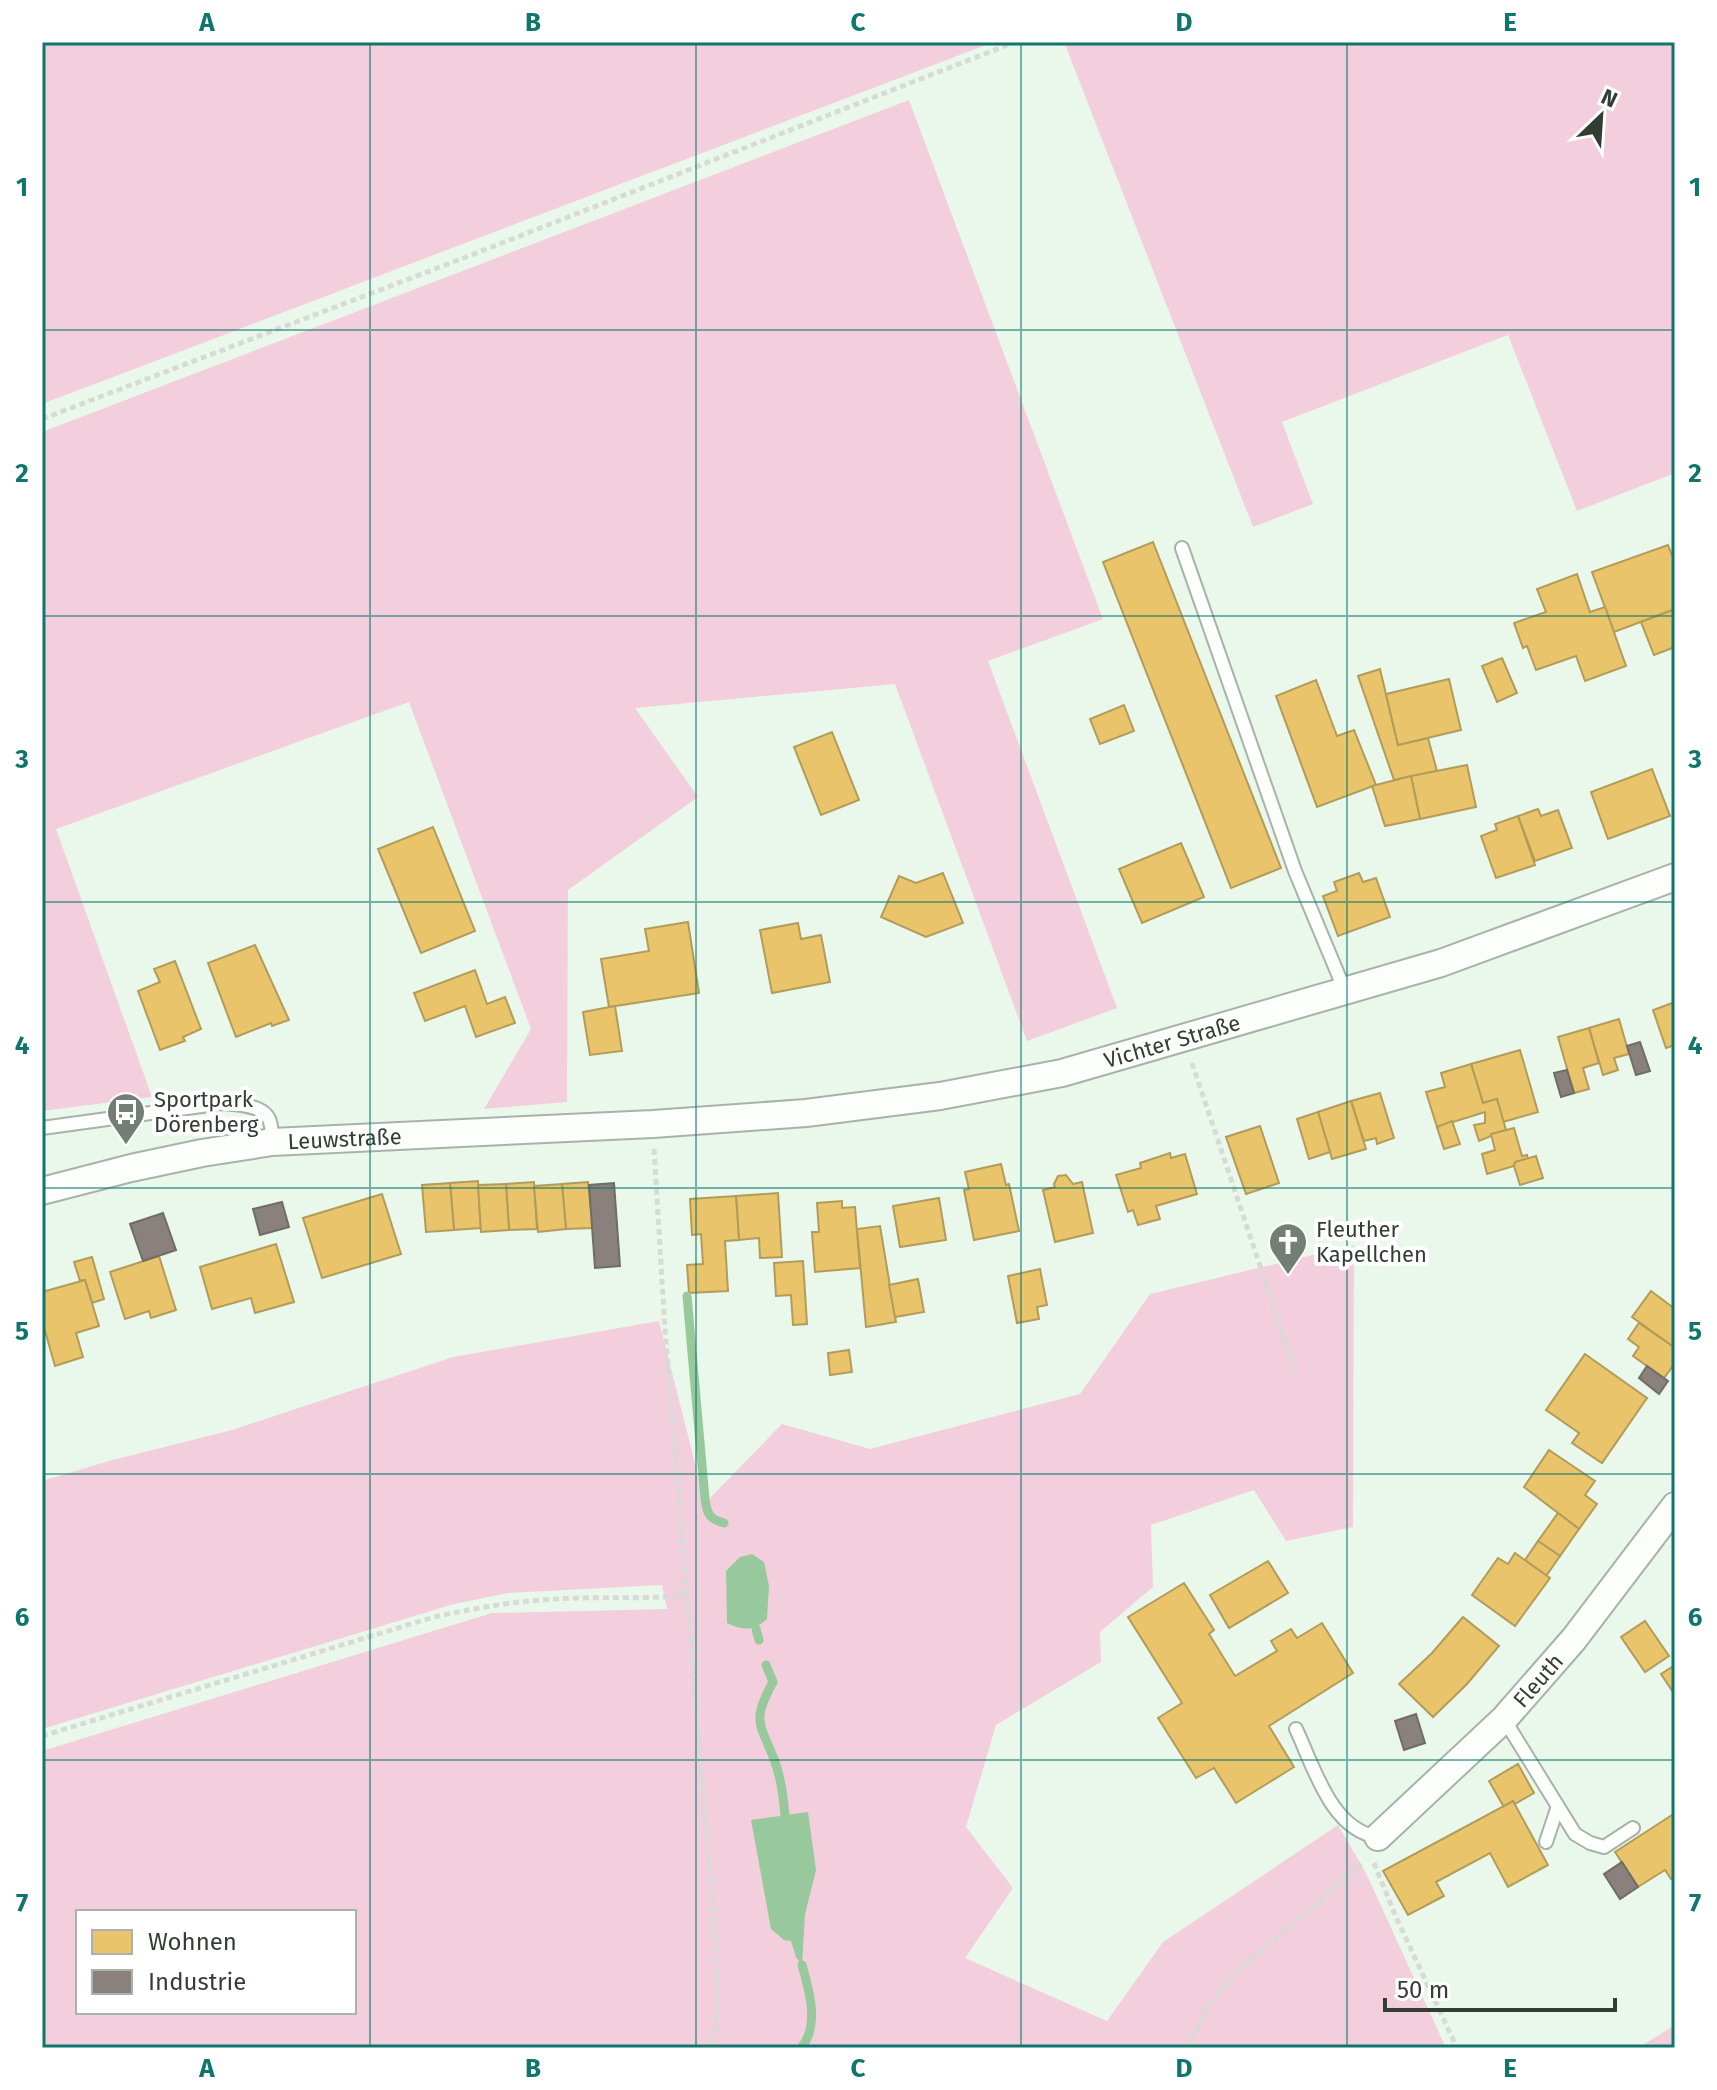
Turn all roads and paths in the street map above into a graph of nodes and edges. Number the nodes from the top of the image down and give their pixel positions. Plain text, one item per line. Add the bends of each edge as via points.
1 (1015, 42) edge
2 (42, 419) edge
3 (1182, 548) dead end
4 (1675, 877) edge
5 (1345, 992) junction
6 (1184, 1039) junction
7 (653, 1124) junction
8 (42, 1128) edge
9 (272, 1142) junction
10 (42, 1191) edge
11 (1296, 1373) dead end
12 (1675, 1506) edge
13 (686, 1595) junction
14 (1504, 1719) junction
15 (1296, 1729) dead end
16 (42, 1736) edge
17 (1557, 1809) junction
18 (1633, 1828) dead end
19 (1378, 1837) joint
20 (1546, 1842) dead end
21 (711, 2048) edge
22 (1188, 2048) edge
23 (1457, 2048) edge

1 - 2 path
3 - 5 lane via 1295,871
4 - 5 street, Vichter Straße via 1441,963
5 - 6 street, Vichter Straße
6 - 7 street, Vichter Straße via 1062,1073 940,1096
6 - 11 path
7 - 9 street, Leuwstraße
7 - 13 path
8 - 9 lane via 223,1103 263,1112 270,1119
9 - 10 street, Leuwstraße via 162,1161
12 - 14 street, Fleuth via 1574,1639
13 - 16 path via 555,1599 434,1617
13 - 21 path via 715,1939
14 - 17 lane
14 - 19 street, Fleuth
15 - 19 lane via 1347,1823
17 - 18 lane via 1575,1834 1604,1847
17 - 20 lane
22 - 23 path via 1205,2010 1230,1979 1371,1855

